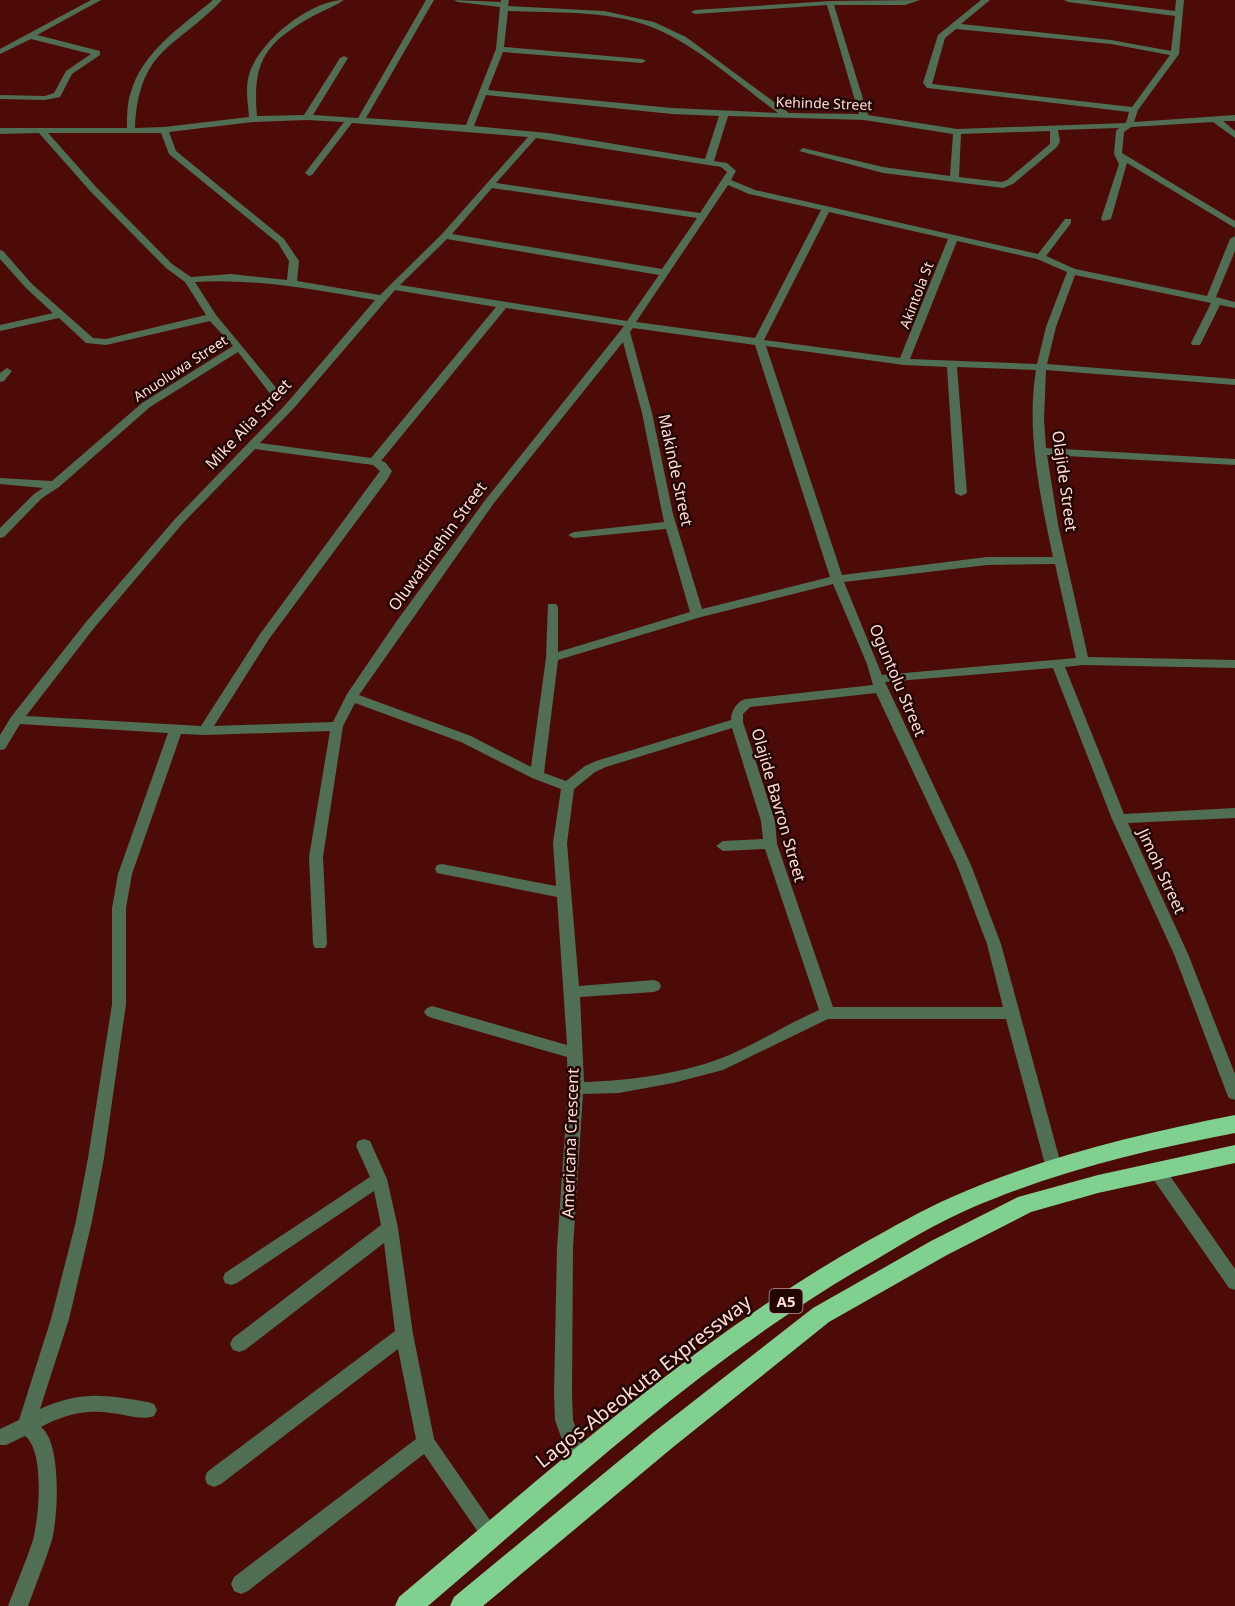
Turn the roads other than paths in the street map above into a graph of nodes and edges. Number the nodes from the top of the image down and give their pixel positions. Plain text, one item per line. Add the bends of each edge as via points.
1 (97, 0) edge
2 (218, 0) edge
3 (340, 0) edge
4 (430, 0) edge
5 (458, 0) edge
6 (916, 0) edge
7 (986, 0) edge
8 (1068, 0) edge
9 (1180, 0) edge
10 (830, 3) junction
11 (504, 4) edge
12 (695, 12) dead end
13 (1179, 14) junction
14 (953, 26) junction
15 (30, 36) junction
16 (500, 49) junction
17 (0, 52) edge
18 (1175, 54) junction
19 (344, 58) dead end
20 (642, 61) dead end
21 (483, 92) junction
22 (0, 98) edge
23 (1134, 110) junction
24 (724, 114) junction
25 (787, 116) junction
26 (307, 117) junction
27 (864, 117) junction
28 (1235, 118) edge
29 (253, 119) junction
30 (355, 120) junction
31 (1216, 120) junction
32 (1129, 125) junction
33 (1053, 127) junction
34 (469, 128) junction
35 (132, 129) junction
36 (164, 130) junction
37 (0, 131) edge
38 (42, 132) junction
39 (957, 132) junction
40 (1235, 135) edge
41 (533, 136) junction
42 (803, 151) dead end
43 (1118, 154) junction
44 (709, 162) junction
45 (309, 173) dead end
46 (954, 180) junction
47 (726, 181) junction
48 (489, 185) junction
49 (826, 210) junction
50 (704, 216) junction
51 (1235, 216) edge
52 (1220, 218) junction
53 (1106, 219) dead end
54 (1068, 221) dead end
55 (1235, 225) edge
56 (445, 236) junction
57 (953, 238) junction
58 (1235, 239) edge
59 (0, 253) edge
60 (1040, 257) junction
61 (1072, 271) junction
62 (666, 273) junction
63 (189, 280) junction
64 (292, 283) junction
65 (393, 287) junction
66 (382, 298) junction
67 (1214, 299) junction
68 (504, 304) junction
69 (1235, 305) edge
70 (58, 315) junction
71 (212, 317) junction
72 (0, 328) edge
73 (627, 328) junction
74 (759, 340) junction
75 (1196, 343) dead end
76 (239, 347) junction
77 (904, 362) junction
78 (952, 365) junction
79 (1042, 367) junction
80 (1235, 382) edge
81 (279, 398) dead end
82 (251, 445) junction
83 (1041, 451) junction
84 (374, 462) junction
85 (1235, 462) edge
86 (0, 481) edge
87 (55, 485) junction
88 (961, 493) dead end
89 (670, 525) junction
90 (0, 535) edge
91 (574, 535) dead end
92 (1059, 560) junction
93 (837, 579) junction
94 (552, 607) dead end
95 (697, 614) junction
96 (552, 658) junction
97 (1083, 661) junction
98 (1057, 663) junction
99 (1235, 664) edge
100 (879, 684) junction
101 (351, 697) junction
102 (16, 720) junction
103 (737, 722) junction
104 (337, 726) junction
105 (176, 729) junction
106 (205, 731) junction
107 (0, 746) edge
108 (537, 775) junction
109 (568, 787) junction
110 (1235, 813) edge
111 (1119, 819) junction
112 (770, 844) junction
113 (723, 846) dead end
114 (442, 869) dead end
115 (565, 893) junction
116 (320, 944) dead end
117 (654, 986) dead end
118 (572, 992) junction
119 (432, 1012) dead end
120 (827, 1013) junction
121 (1014, 1013) junction
122 (573, 1053) junction
123 (576, 1088) junction
124 (1235, 1094) edge
125 (1235, 1125) edge
126 (364, 1146) dead end
127 (1235, 1154) edge
128 (1054, 1168) junction
129 (1157, 1171) junction
130 (379, 1179) junction
131 (390, 1228) junction
132 (231, 1278) dead end
133 (1235, 1283) edge
134 (404, 1334) junction
135 (239, 1344) dead end
136 (148, 1410) dead end
137 (26, 1426) junction
138 (0, 1437) edge
139 (426, 1442) junction
140 (578, 1462) junction
141 (214, 1478) dead end
142 (492, 1536) junction
143 (241, 1584) dead end
144 (18, 1606) edge
145 (408, 1606) edge
146 (463, 1606) edge

1 - 15 street
2 - 35 street via 153,59 143,73 133,96
3 - 29 street via 282,33 258,61 252,79
4 - 30 street
5 - 11 street
6 - 10 street
7 - 14 street
8 - 13 street
9 - 13 street
10 - 12 street
10 - 27 street
11 - 16 street
11 - 25 street via 605,10 640,20 683,39
13 - 18 street
14 - 18 street via 1111,42
14 - 23 street via 939,41 927,83 930,86
15 - 17 street
15 - 22 street via 97,53 69,73 57,95
16 - 20 street
16 - 21 street
18 - 23 street
19 - 26 street
21 - 24 street, Kehinde Street
21 - 34 street
23 - 32 street
24 - 25 street, Kehinde Street
24 - 44 street
25 - 27 street, Kehinde Street
26 - 29 street
26 - 30 street
27 - 39 street, Kehinde Street
28 - 31 street, Kehinde Street
29 - 36 street
30 - 34 street
30 - 45 street
31 - 32 street, Kehinde Street
31 - 40 street
32 - 33 street, Kehinde Street
32 - 43 street via 1120,132
33 - 39 street, Kehinde Street
33 - 46 street via 1054,145 1010,182 994,185
34 - 41 street
35 - 36 street
35 - 38 street
36 - 64 street via 172,152 281,241 294,261
37 - 38 street
38 - 63 street, Anuoluwa Street via 169,266
39 - 46 street
41 - 44 street
41 - 48 street, Mike Alia Street
42 - 46 street via 871,168
43 - 52 street
43 - 53 street via 1123,164
44 - 47 street via 729,167 732,171
47 - 49 street via 752,192
47 - 50 street, Oluwatimehin Street
48 - 50 street
48 - 56 street, Mike Alia Street
49 - 57 street
49 - 74 street
50 - 62 street, Oluwatimehin Street
51 - 52 street
52 - 55 street
54 - 60 street
56 - 62 street
56 - 65 street, Mike Alia Street
57 - 60 street
57 - 77 street, Akintola St
58 - 67 street
59 - 70 street
60 - 61 street
61 - 67 street
61 - 79 street, Olajide Street
62 - 73 street, Oluwatimehin Street
63 - 64 street via 231,277
63 - 71 street, Anuoluwa Street
64 - 66 street
65 - 66 street, Mike Alia Street
65 - 68 street
66 - 82 street, Mike Alia Street via 290,406
67 - 69 street
67 - 75 street
68 - 73 street
68 - 84 street
70 - 71 street via 90,341 106,342
70 - 72 street
71 - 76 street, Anuoluwa Street
73 - 74 street
73 - 89 street, Makinde Street
73 - 101 street, Oluwatimehin Street via 490,501
74 - 77 street
74 - 93 street, Oguntolu Street
76 - 81 street
76 - 87 street, Anuoluwa Street via 146,405
77 - 78 street
78 - 79 street
78 - 88 street
79 - 80 street
79 - 83 street, Olajide Street
82 - 84 street
82 - 102 street, Mike Alia Street via 97,616
83 - 85 street
83 - 92 street, Olajide Street
84 - 106 street via 386,471 381,480 264,637
86 - 87 street
87 - 90 street, Anuoluwa Street via 38,496
89 - 91 street
89 - 95 street, Makinde Street
92 - 93 street via 987,561
92 - 97 street, Olajide Street
93 - 95 street
93 - 100 street, Oguntolu Street
94 - 96 street
95 - 96 street
96 - 108 street
97 - 98 street
97 - 99 street
98 - 100 street
98 - 111 street, Jimoh Street
100 - 103 street, Olajide Bavron Street via 746,704 737,713
100 - 121 street, Oguntolu Street via 964,865 994,944
101 - 104 street, Oluwatimehin Street
101 - 108 street via 466,739
102 - 105 street
102 - 107 street, Mike Alia Street
103 - 109 street via 590,768
103 - 112 street, Olajide Bavron Street via 768,821
104 - 106 street
104 - 116 street, Oluwatimehin Street via 316,857
105 - 106 street
105 - 137 street via 125,874 119,908 119,1005 96,1158 60,1319
108 - 109 street
109 - 115 street, Americana Crescent via 560,843
110 - 111 street
111 - 124 street, Jimoh Street via 1181,954
112 - 113 street
112 - 120 street, Olajide Bavron Street
114 - 115 street
115 - 118 street, Americana Crescent
117 - 118 street
118 - 122 street, Americana Crescent
119 - 122 street
120 - 121 street
120 - 123 street via 723,1064 619,1087
121 - 128 street, Oguntolu Street
122 - 123 street, Americana Crescent
123 - 140 street, Americana Crescent via 565,1248 563,1394 564,1420
125 - 128 highway, Lagos-Abeokuta Expressway / A5 via 1137,1144
126 - 130 street
127 - 129 highway, A5
128 - 140 highway, Lagos-Abeokuta Expressway / A5 via 966,1200 864,1253 800,1292 718,1348
129 - 133 street
129 - 146 highway, A5 via 1026,1204 821,1315
130 - 131 street
130 - 132 street
131 - 134 street
131 - 135 street
134 - 139 street
134 - 141 street
136 - 137 street via 75,1404
137 - 138 street
137 - 144 street via 39,1436 48,1486 43,1538
139 - 142 street
139 - 143 street
140 - 142 highway, Lagos-Abeokuta Expressway / A5
142 - 145 highway, Lagos-Abeokuta Expressway / A5

